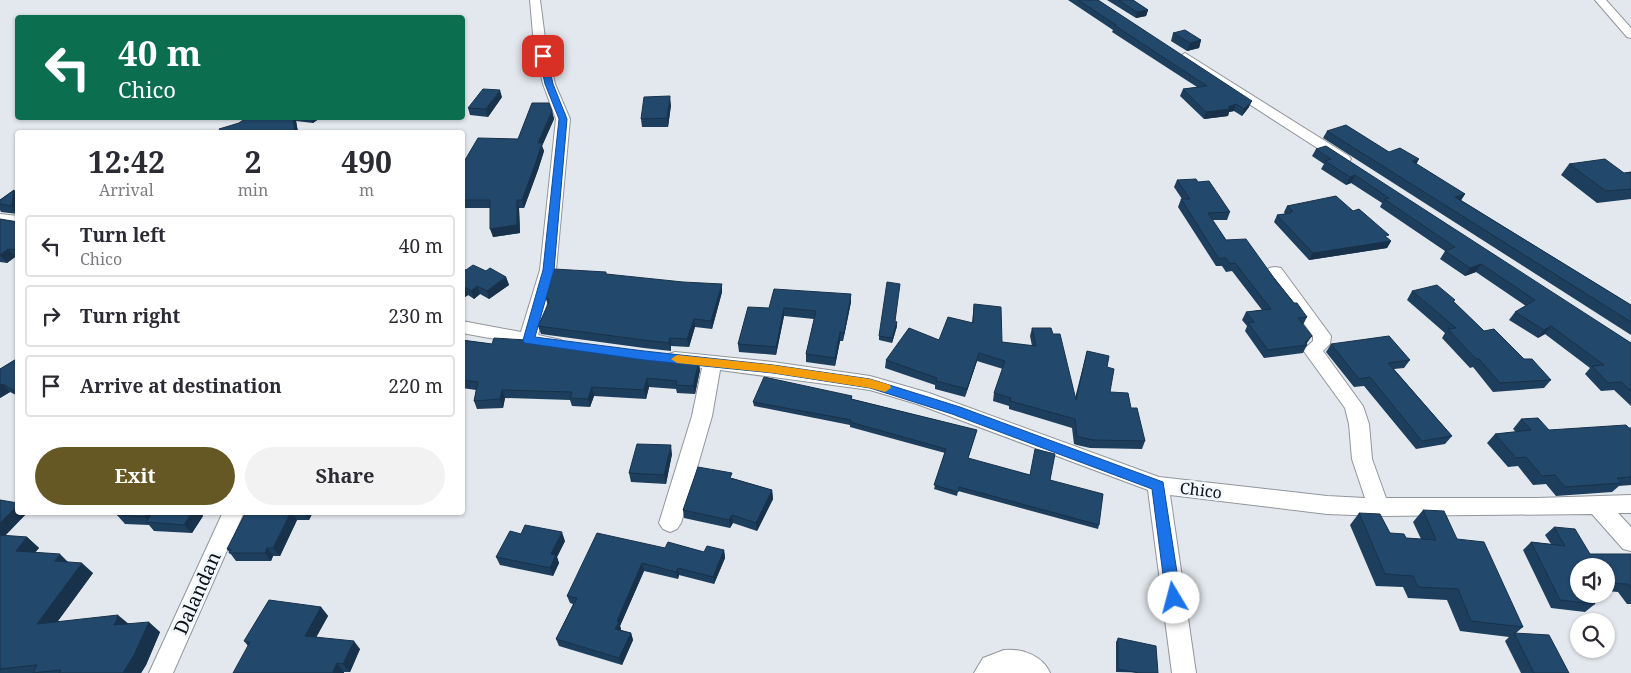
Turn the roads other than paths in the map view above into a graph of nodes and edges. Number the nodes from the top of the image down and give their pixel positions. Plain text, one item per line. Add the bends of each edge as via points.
1 (535, 0) edge
2 (1600, 0) edge
3 (1631, 35) edge
4 (1171, 48) edge
5 (1355, 166) edge
6 (0, 219) edge
7 (15, 221) edge
8 (1275, 272) dead end
9 (465, 328) edge
10 (528, 340) junction
11 (577, 346) edge
12 (654, 357) edge
13 (712, 363) junction
14 (1158, 485) junction
15 (1631, 504) edge
16 (1598, 506) junction
17 (1379, 507) junction
18 (233, 515) edge
19 (670, 523) dead end
20 (1631, 542) edge
21 (161, 673) edge
22 (986, 673) edge
23 (1038, 673) edge
24 (1184, 673) edge

1 - 10 street via 540,46 549,84 563,119 548,270
2 - 3 street
4 - 5 street
6 - 7 street
8 - 17 street via 1322,336 1320,344 1312,350 1354,406 1362,459
9 - 10 street
10 - 11 street
12 - 13 street, Chico
13 - 14 street, Chico via 870,383 932,402
13 - 19 street via 702,416
14 - 17 street, Chico via 1327,505
14 - 24 street
15 - 16 street, Chico
16 - 17 street, Chico
16 - 20 street
18 - 21 street, Dalandan
22 - 23 street via 1000,662 1019,660

